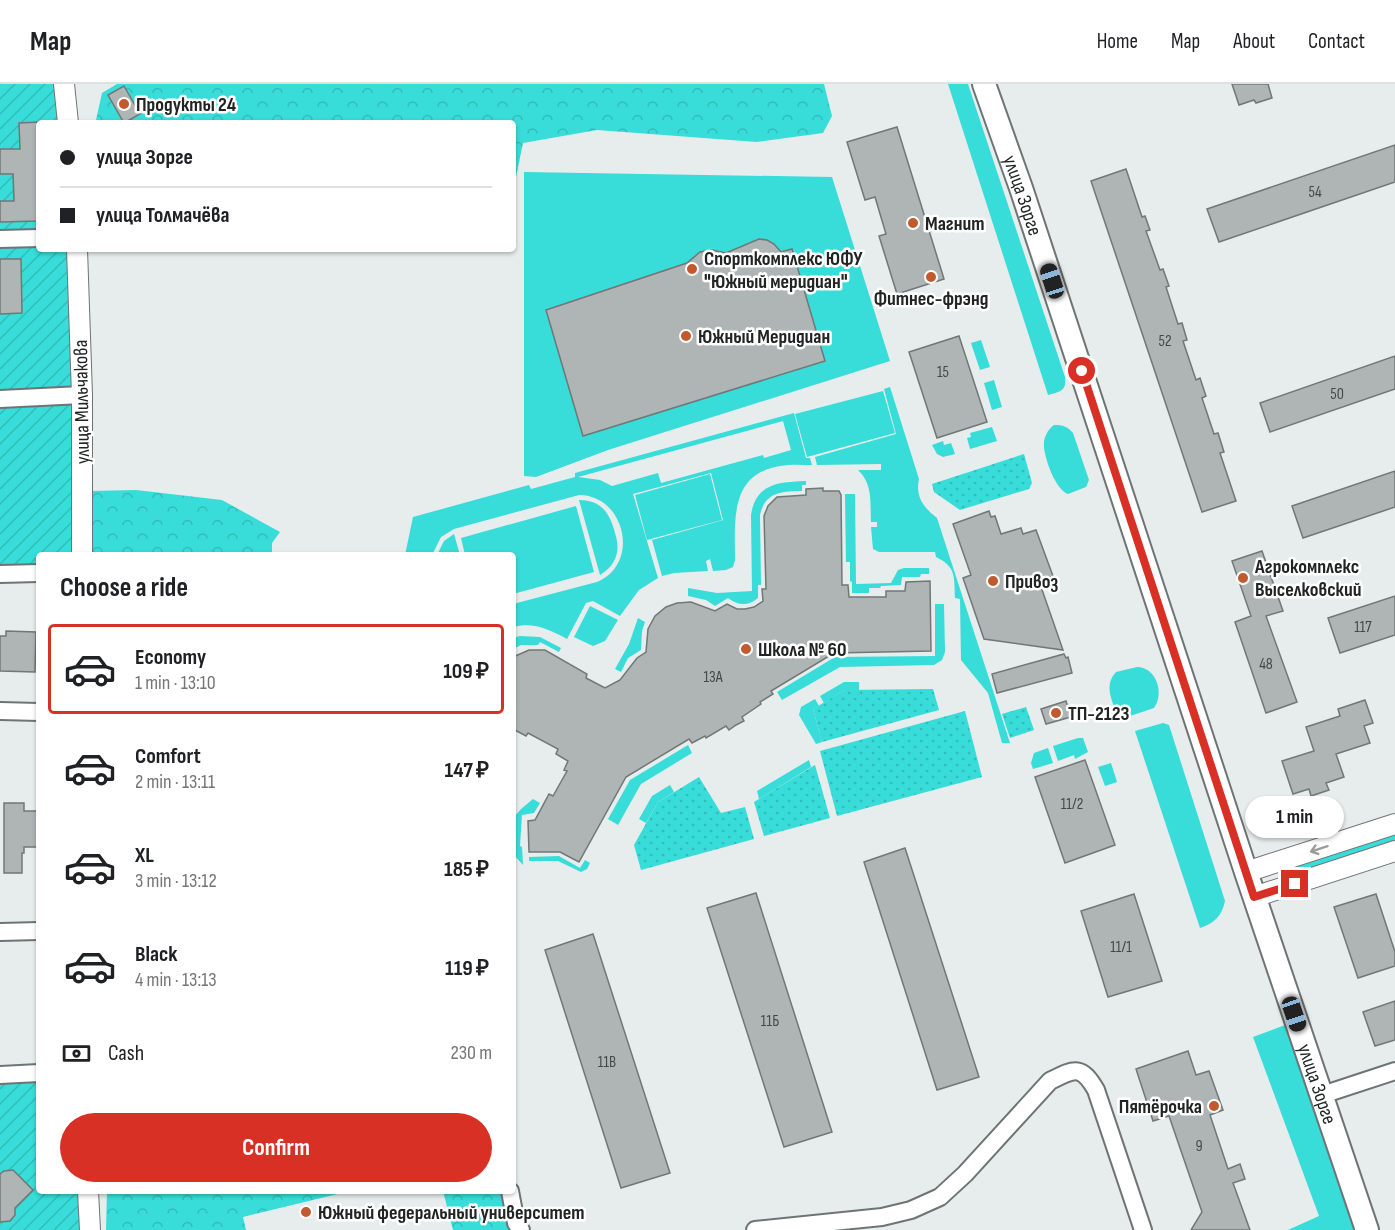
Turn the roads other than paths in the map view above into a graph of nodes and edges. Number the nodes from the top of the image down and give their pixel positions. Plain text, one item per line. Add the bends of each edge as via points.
1 (64, 84) edge
2 (984, 84) edge
3 (68, 120) edge
4 (36, 238) edge
5 (0, 239) edge
6 (78, 252) edge
7 (82, 395) junction
8 (0, 399) edge
9 (82, 552) edge
10 (36, 573) edge
11 (0, 574) edge
12 (0, 711) edge
13 (36, 712) edge
14 (1395, 824) edge
15 (1395, 852) edge
16 (1246, 872) junction
17 (1254, 897) junction
18 (36, 931) edge
19 (0, 932) edge
20 (1395, 1071) edge
21 (36, 1073) edge
22 (0, 1075) edge
23 (1322, 1095) junction
24 (88, 1194) edge
25 (511, 1194) edge
26 (90, 1230) edge
27 (521, 1230) edge
28 (755, 1230) edge
29 (1143, 1230) edge
30 (1367, 1230) edge

1 - 3 street
2 - 16 main road, улица Зорге
4 - 5 street
6 - 7 street, улица Мильчакова
7 - 8 street
7 - 9 street, улица Мильчакова
10 - 11 street
12 - 13 street
14 -> 16 street
15 - 17 street
16 - 17 main road, улица Зорге
17 - 23 main road, улица Зорге
18 - 19 street
20 - 23 street
21 - 22 street
23 - 30 main road, улица Зорге
24 - 26 street
25 - 27 street
28 - 29 street via 882,1217 932,1202 965,1174 1050,1081 1078,1071 1088,1076 1096,1090

